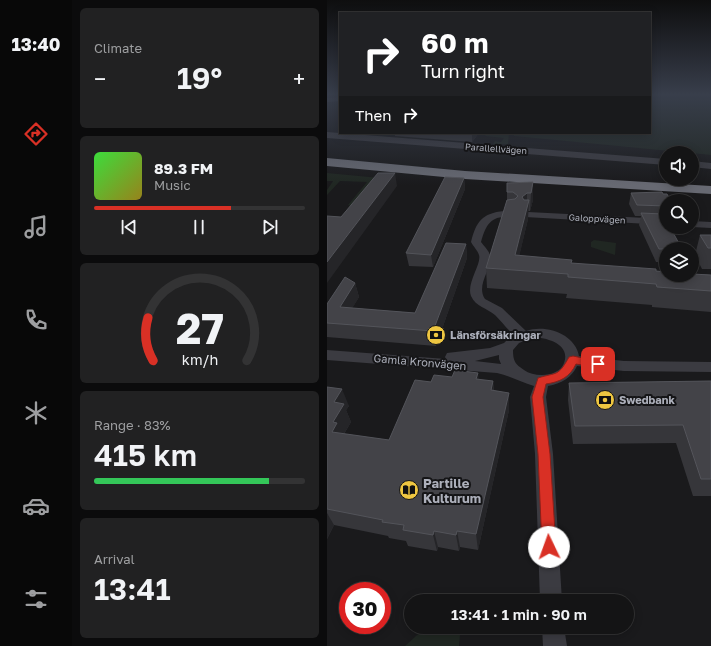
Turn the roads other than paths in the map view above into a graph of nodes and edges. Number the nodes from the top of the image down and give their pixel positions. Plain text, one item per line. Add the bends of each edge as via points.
1 (327, 135) edge
2 (327, 152) edge
3 (659, 161) edge
4 (327, 162) edge
5 (699, 165) edge
6 (711, 166) edge
7 (659, 178) edge
8 (699, 180) edge
9 (711, 181) edge
10 (711, 190) edge
11 (512, 214) edge
12 (528, 215) edge
13 (659, 222) edge
14 (699, 224) edge
15 (711, 225) edge
16 (523, 335) junction
17 (327, 347) edge
18 (507, 347) junction
19 (327, 355) edge
20 (573, 360) junction
21 (711, 367) edge
22 (512, 371) junction
23 (541, 381) junction
24 (551, 594) edge
25 (554, 634) edge
26 (555, 646) edge

1 - 3 street, Parallellvägen
2 - 7 highway via 473,166
4 - 10 highway via 465,175
5 - 6 street
8 - 9 highway
11 - 16 street via 504,213 486,218 481,228 476,242 485,259 476,291 481,302 498,311
12 - 13 street, Galoppvägen
14 - 15 street
16 - 18 street
16 - 20 street via 544,333 563,340 573,354
17 - 18 street, Gamla Kronvägen via 467,358
18 - 22 street via 505,359
19 - 22 street, Gamla Kronvägen
20 - 21 street via 635,367
20 - 23 street via 568,370 561,375
22 - 23 street via 530,380
23 - 24 street via 538,397 544,454
25 - 26 street

